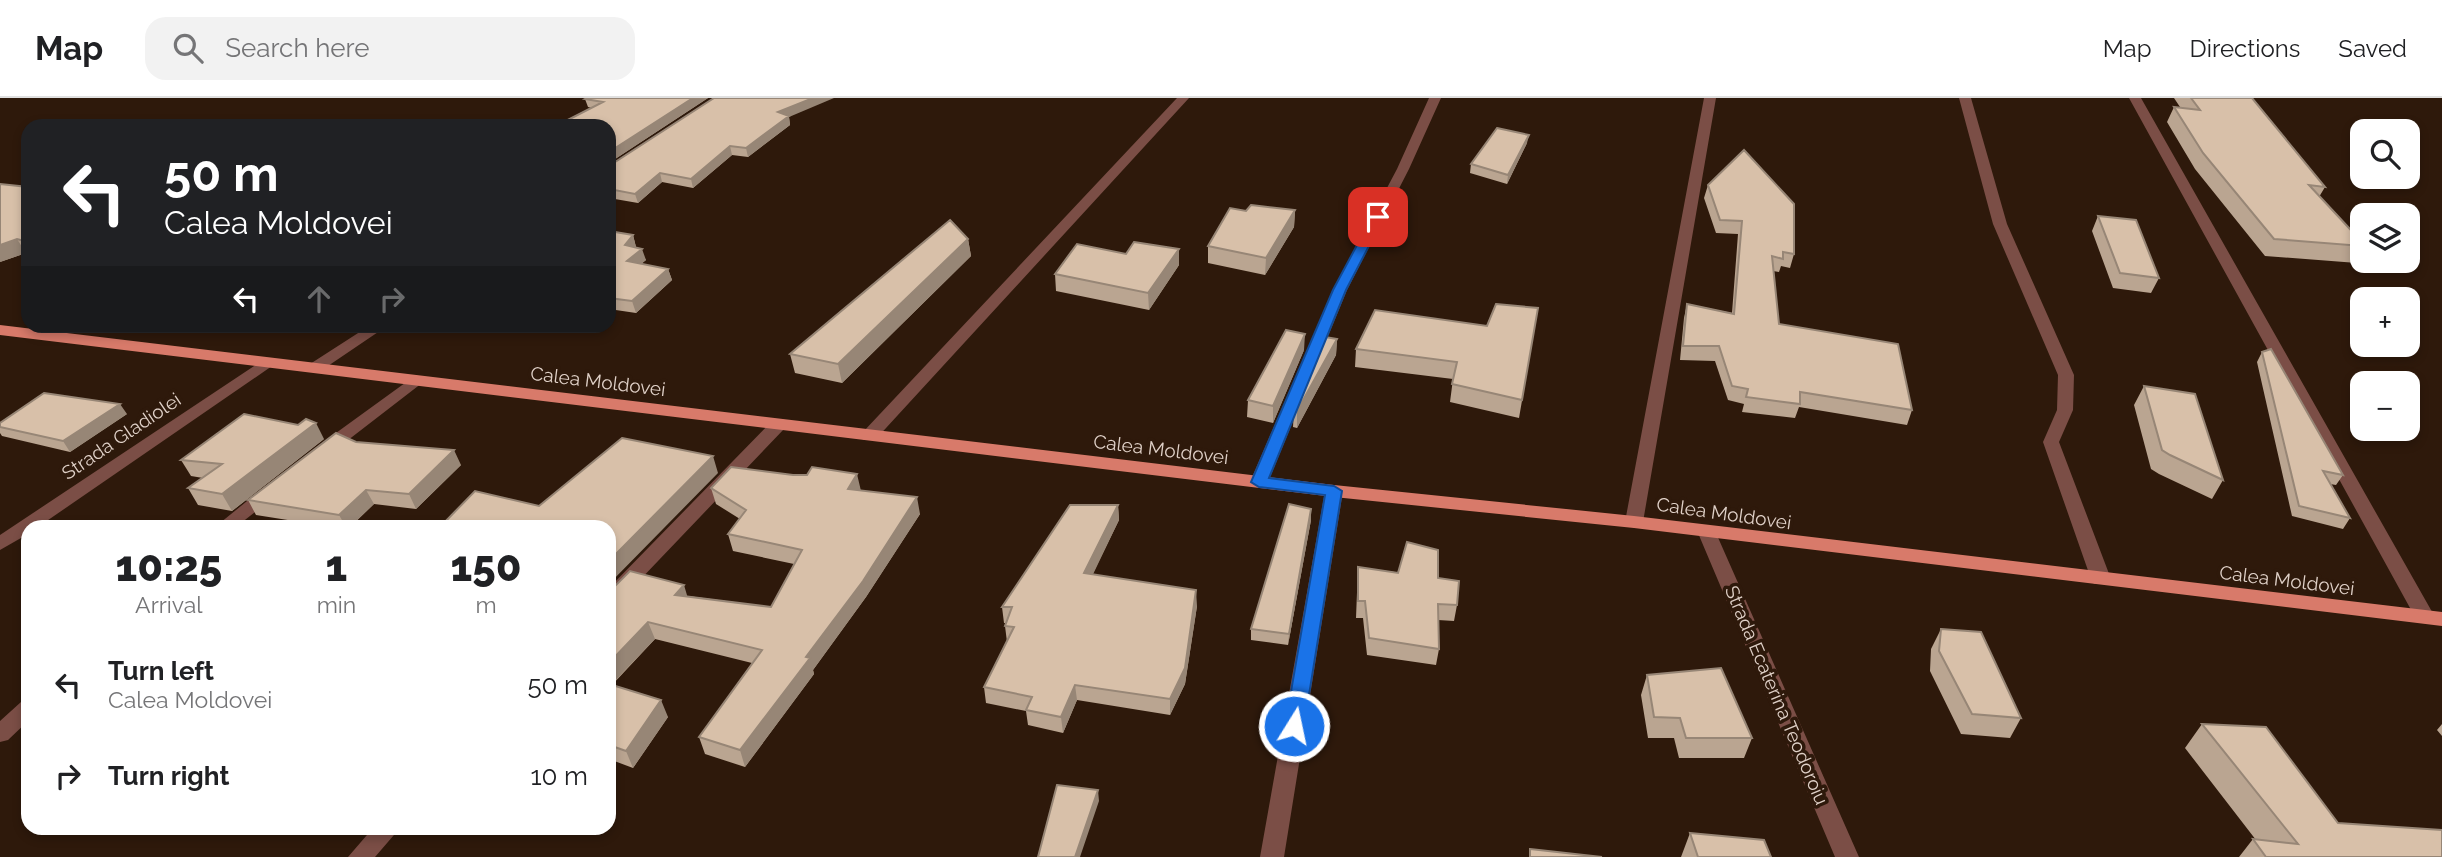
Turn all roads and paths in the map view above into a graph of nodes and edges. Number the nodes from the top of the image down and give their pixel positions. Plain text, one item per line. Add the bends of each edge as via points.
1 (1183, 98) edge
2 (1435, 98) edge
3 (1710, 98) edge
4 (1965, 98) edge
5 (2135, 98) edge
6 (0, 330) edge
7 (21, 333) edge
8 (24, 333) edge
9 (368, 333) edge
10 (266, 363) junction
11 (316, 367) junction
12 (416, 380) junction
13 (779, 425) junction
14 (869, 436) junction
15 (309, 461) edge
16 (1259, 482) junction
17 (277, 486) edge
18 (1334, 491) junction
19 (35, 520) edge
20 (233, 520) edge
21 (1634, 522) junction
22 (21, 530) edge
23 (1707, 533) junction
24 (0, 544) edge
25 (2101, 579) junction
26 (616, 593) edge
27 (2434, 618) edge
28 (21, 714) edge
29 (0, 734) edge
30 (381, 835) edge
31 (360, 857) edge
32 (1272, 857) edge
33 (1847, 857) edge

1 - 14 street
2 - 16 street via 1404,169 1339,290
3 - 21 street
4 - 25 street via 2000,224 2066,375 2065,410 2051,442
5 - 27 street
6 - 7 main road, Calea Moldovei
8 - 10 main road, Calea Moldovei
9 - 11 street
10 - 11 main road, Calea Moldovei
10 - 19 street, Strada Gladiolei
11 - 12 main road, Calea Moldovei
12 - 13 main road, Calea Moldovei
12 - 15 street
13 - 14 main road, Calea Moldovei
13 - 26 street
14 - 16 main road, Calea Moldovei
16 - 18 main road, Calea Moldovei
17 - 20 street
18 - 21 main road, Calea Moldovei
18 - 32 street
21 - 23 main road, Calea Moldovei
22 - 24 street, Strada Gladiolei
23 - 25 main road, Calea Moldovei
23 - 33 street, Strada Ecaterina Teodoroiu
25 - 27 main road, Calea Moldovei
28 - 29 street
30 - 31 street

